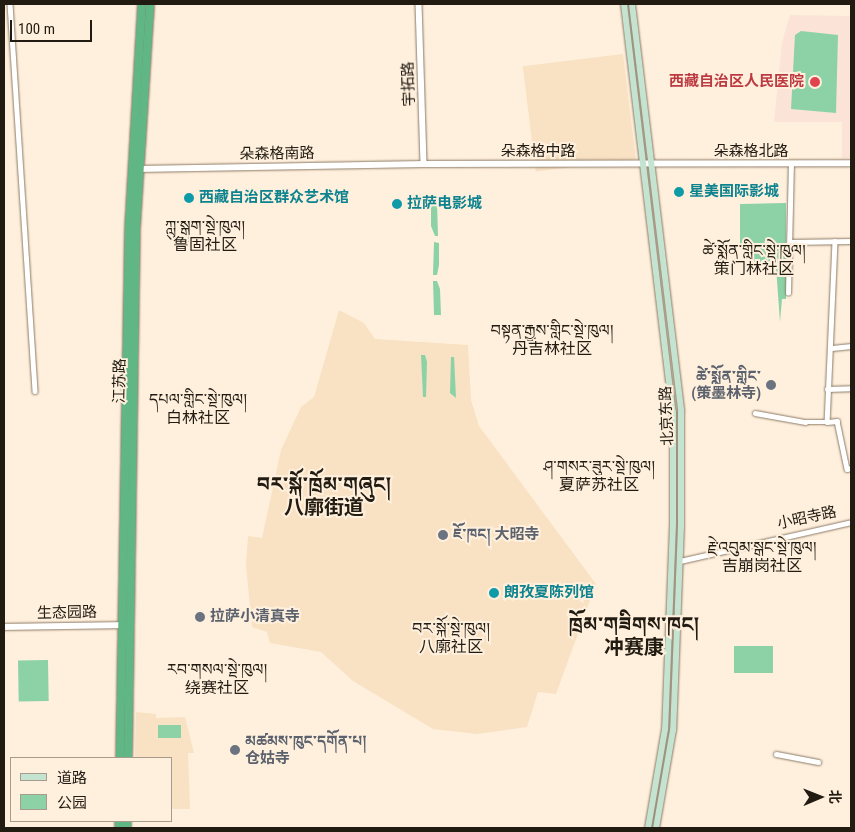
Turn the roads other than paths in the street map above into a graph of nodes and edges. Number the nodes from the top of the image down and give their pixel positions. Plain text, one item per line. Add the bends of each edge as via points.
1 (10, 4) edge
2 (142, 4) edge
3 (150, 4) edge
4 (419, 4) edge
5 (624, 4) edge
6 (632, 4) edge
7 (851, 163) edge
8 (424, 164) junction
9 (651, 164) junction
10 (791, 164) junction
11 (643, 165) junction
12 (135, 169) junction
13 (835, 241) junction
14 (851, 241) edge
15 (790, 242) junction
16 (788, 293) dead end
17 (851, 346) edge
18 (832, 348) junction
19 (851, 388) edge
20 (827, 389) junction
21 (35, 391) dead end
22 (755, 413) dead end
23 (827, 422) junction
24 (851, 468) edge
25 (851, 522) edge
26 (680, 561) junction
27 (127, 625) junction
28 (4, 627) edge
29 (776, 754) dead end
30 (120, 757) edge
31 (128, 757) edge
32 (818, 762) dead end
33 (648, 828) edge
34 (656, 828) edge

1 - 21 street
2 - 12 highway, 江苏路
3 - 12 highway, 江苏路
4 - 8 street, 宇拓路
5 - 11 main road, 北京东路
6 - 9 main road, 北京东路
7 - 10 street, 朵森格北路
8 - 11 street, 朵森格中路
8 - 12 street, 朵森格南路
9 - 10 street, 朵森格北路
9 - 11 street, 朵森格中路
9 - 26 main road, 北京东路 via 681,411
10 - 15 street
11 - 33 main road, 北京东路 via 673,412 673,524 665,729
12 - 27 highway, 江苏路
13 - 14 street
13 - 15 street
13 - 18 street
15 - 16 street
17 - 18 street
18 - 20 street
19 - 20 street
20 - 23 street
22 - 23 street via 805,422
23 - 24 street via 837,421 847,469
25 - 26 street, 小昭寺路
26 - 34 main road, 北京东路 via 673,730
27 - 28 street, 生态园路
27 - 30 highway, 江苏路
27 - 31 highway, 江苏路
29 - 32 street

